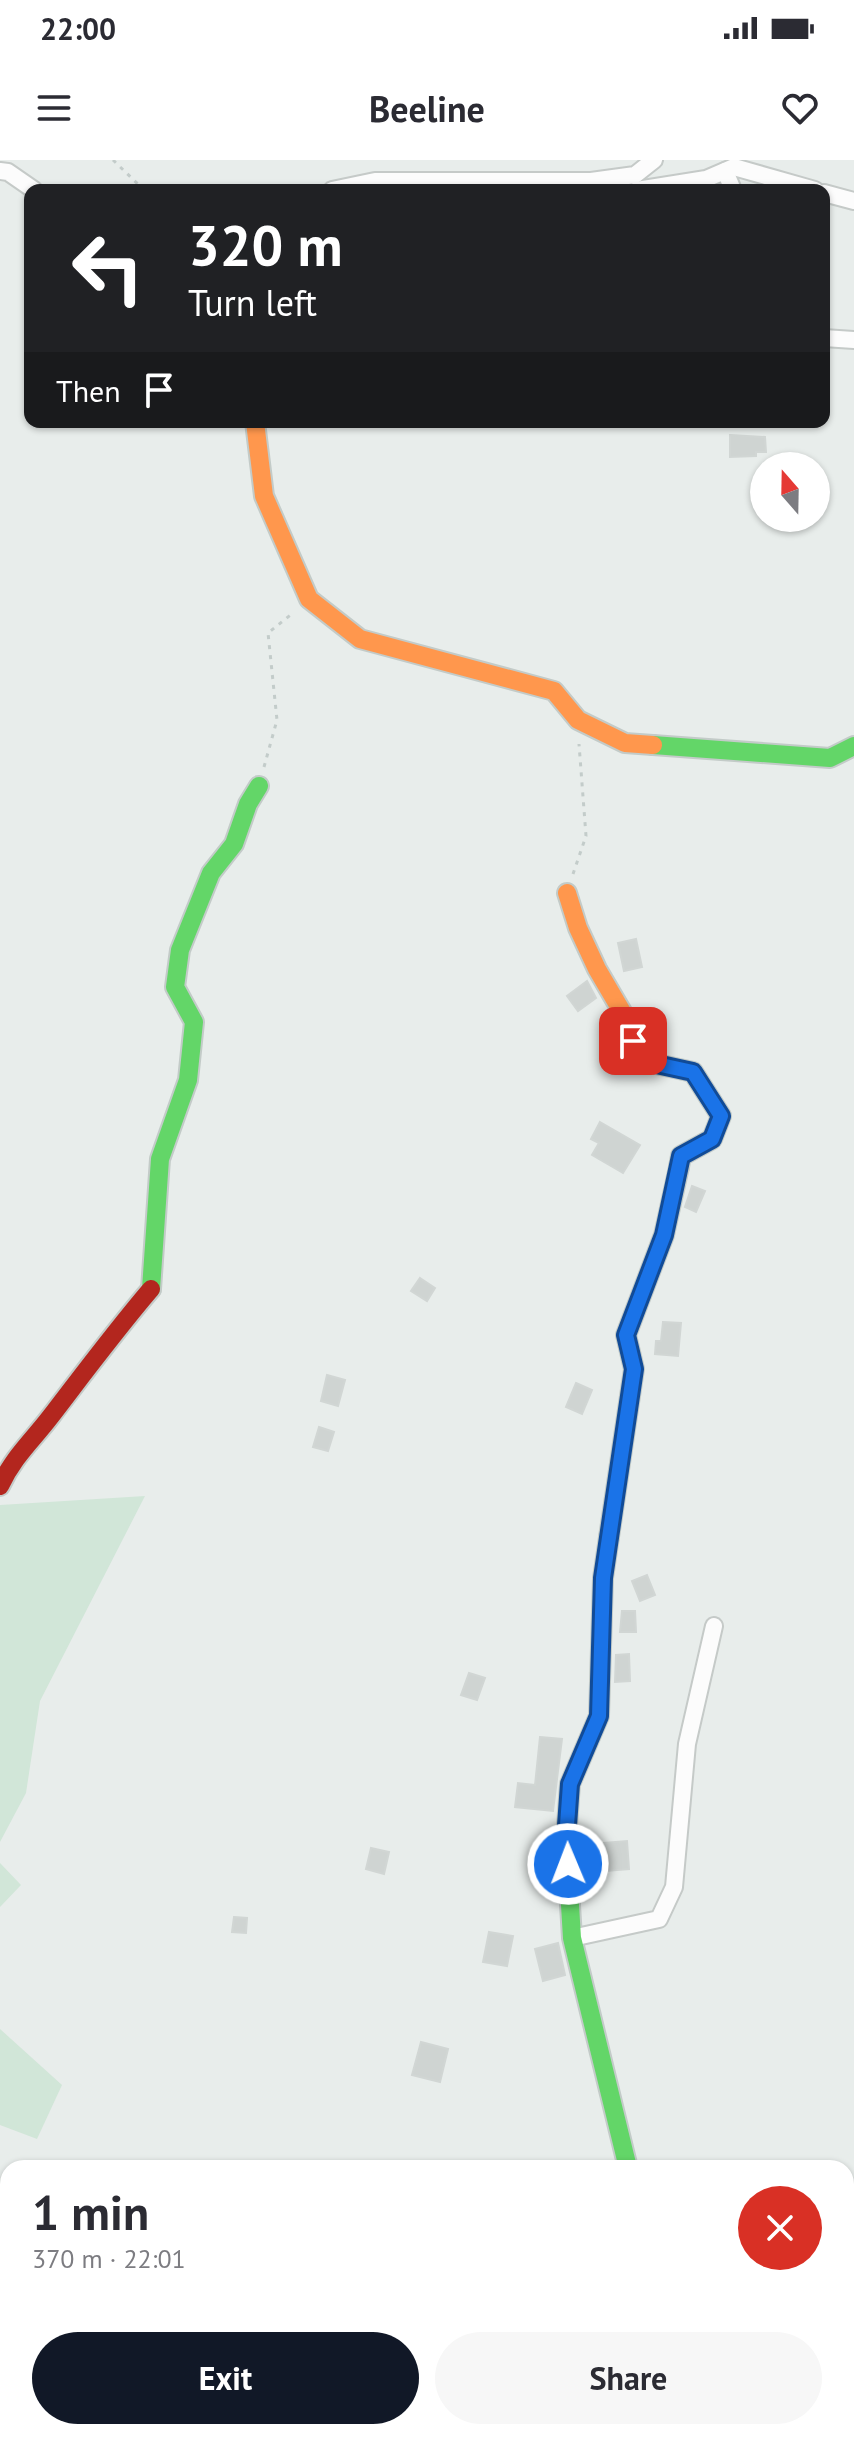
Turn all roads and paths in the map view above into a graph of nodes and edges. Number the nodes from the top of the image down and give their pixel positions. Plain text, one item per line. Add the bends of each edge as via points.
1 (113, 160) edge
2 (654, 160) edge
3 (733, 166) edge
4 (0, 171) edge
5 (25, 184) edge
6 (138, 184) edge
7 (361, 184) edge
8 (542, 184) edge
9 (601, 184) edge
10 (675, 184) edge
11 (794, 184) edge
12 (830, 195) edge
13 (854, 201) edge
14 (830, 338) edge
15 (854, 340) edge
16 (256, 428) edge
17 (309, 599) junction
18 (578, 720) junction
19 (854, 746) edge
20 (259, 786) joint
21 (567, 893) joint
22 (0, 1486) edge
23 (714, 1626) dead end
24 (572, 1938) junction
25 (626, 2160) edge

1 - 6 path
2 - 9 street via 635,175
3 - 10 street via 706,179
3 - 11 street
4 - 5 street
7 - 8 street
12 - 13 street
14 - 15 street
16 - 17 street via 264,496
17 - 18 street via 360,639 554,691
17 - 20 path via 268,633 277,720
18 - 19 street via 625,743 830,758
18 - 21 path via 586,836
20 - 22 street via 234,844 211,873 180,950 175,987 194,1022 188,1080 160,1159 153,1287 11,1463
21 - 24 street via 597,969 628,1022 638,1060 693,1072 721,1116 712,1139 681,1156 664,1235 626,1335 634,1369 603,1578 599,1716 570,1784 566,1839
23 - 24 street via 687,1744 674,1887 659,1919
24 - 25 street

